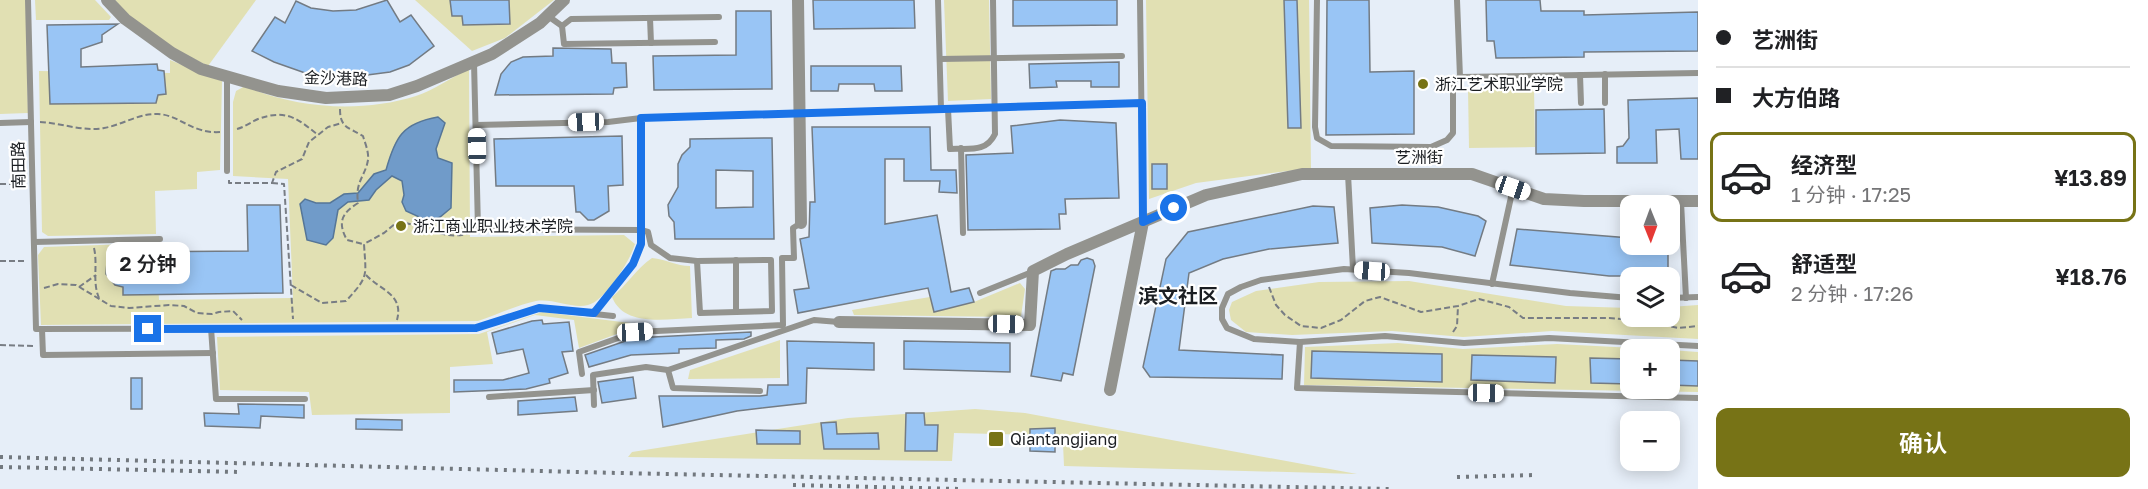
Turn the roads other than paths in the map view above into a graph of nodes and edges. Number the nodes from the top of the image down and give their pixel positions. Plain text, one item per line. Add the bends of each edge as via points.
1 (28, 0) edge
2 (107, 0) edge
3 (564, 0) edge
4 (798, 0) edge
5 (938, 0) edge
6 (993, 0) edge
7 (1140, 0) edge
8 (1317, 0) edge
9 (1457, 0) edge
10 (548, 16) junction
11 (719, 17) dead end
12 (650, 18) junction
13 (562, 26) junction
14 (714, 42) dead end
15 (651, 43) junction
16 (1122, 56) dead end
17 (994, 58) junction
18 (940, 59) junction
19 (474, 62) junction
20 (1698, 73) edge
21 (1605, 74) junction
22 (1581, 75) junction
23 (226, 76) junction
24 (1460, 77) junction
25 (1142, 103) junction
26 (1581, 103) dead end
27 (1605, 103) dead end
28 (996, 106) junction
29 (944, 109) junction
30 (799, 114) junction
31 (641, 118) junction
32 (31, 122) junction
33 (0, 123) edge
34 (476, 125) junction
35 (961, 148) junction
36 (227, 171) road end
37 (1348, 174) junction
38 (1513, 188) junction
39 (1698, 201) edge
40 (1681, 202) junction
41 (1143, 222) junction
42 (801, 223) joint
43 (641, 230) junction
44 (963, 233) dead end
45 (160, 239) dead end
46 (34, 242) junction
47 (698, 261) junction
48 (736, 261) junction
49 (1353, 269) junction
50 (1033, 271) junction
51 (1492, 284) junction
52 (980, 293) dead end
53 (1620, 297) edge
54 (1698, 297) edge
55 (1680, 298) edge
56 (1686, 298) junction
57 (736, 312) junction
58 (594, 313) junction
59 (613, 316) dead end
60 (839, 322) joint
61 (211, 328) junction
62 (39, 329) junction
63 (1300, 342) junction
64 (1698, 346) edge
65 (213, 353) junction
66 (668, 370) junction
67 (582, 374) dead end
68 (594, 390) junction
69 (1110, 390) dead end
70 (760, 391) dead end
71 (489, 397) dead end
72 (1698, 398) edge
73 (305, 399) dead end
74 (594, 405) dead end

1 - 32 lane, 南田路
2 - 23 street, 金沙港路 via 125,19 172,52 201,69
3 - 10 street, 金沙港路
4 - 30 street
5 - 18 lane
6 - 17 lane
7 - 25 lane
8 - 24 lane via 1315,127 1317,138 1331,146 1431,147 1447,140 1453,133 1453,81
9 - 24 lane
10 - 13 lane
10 - 19 street, 金沙港路
11 - 12 lane
12 - 13 lane via 571,19
12 - 15 lane
13 - 15 lane via 564,44
14 - 15 lane
16 - 17 lane
17 - 18 lane
17 - 28 lane
18 - 29 lane
19 - 23 street, 金沙港路 via 389,95 340,98 278,91
19 - 34 lane
20 - 21 lane
21 - 22 lane
21 - 27 lane
22 - 24 lane
22 - 26 lane
23 - 36 lane
25 - 28 lane
25 - 41 lane
28 - 29 lane
28 - 35 lane via 991,143 980,148
29 - 30 lane
29 - 35 lane via 950,149
30 - 31 lane
30 - 42 street
31 - 34 lane
31 - 43 lane
32 - 33 lane
32 - 46 lane, 南田路
34 - 43 lane via 478,230
35 - 44 lane
37 - 38 street, 艺洲街 via 1472,174
37 - 41 street, 艺洲街 via 1302,174 1206,195
37 - 49 lane
38 - 40 street, 艺洲街 via 1544,199
38 - 51 lane
39 - 40 street, 艺洲街
40 - 56 lane
41 - 50 street, 艺洲街
41 - 69 street
42 - 67 lane via 794,228 794,258 782,258 783,325 635,332 579,352
43 - 47 lane via 648,232 651,245 670,258
43 - 58 lane via 641,244 633,264
45 - 46 lane
46 - 62 lane, 南田路
47 - 48 lane
47 - 57 lane via 700,313
48 - 57 lane
48 - 57 lane via 771,260 771,311
49 - 51 lane
49 - 63 lane via 1266,280 1228,294 1222,308 1227,328 1254,339
50 - 52 lane
50 - 60 street via 1030,325
51 - 53 lane
54 - 56 lane
55 - 56 lane
58 - 59 lane
58 - 61 lane via 539,308 476,328
60 - 66 lane via 814,320
61 - 62 lane
61 - 65 lane
62 - 65 lane, 南田路 via 44,355
63 - 64 lane via 1385,336 1464,343 1549,338
63 - 72 lane via 1297,388
65 - 73 lane via 216,399
66 - 68 lane via 646,368 593,375
66 - 70 lane via 673,388
68 - 71 lane
68 - 74 lane

